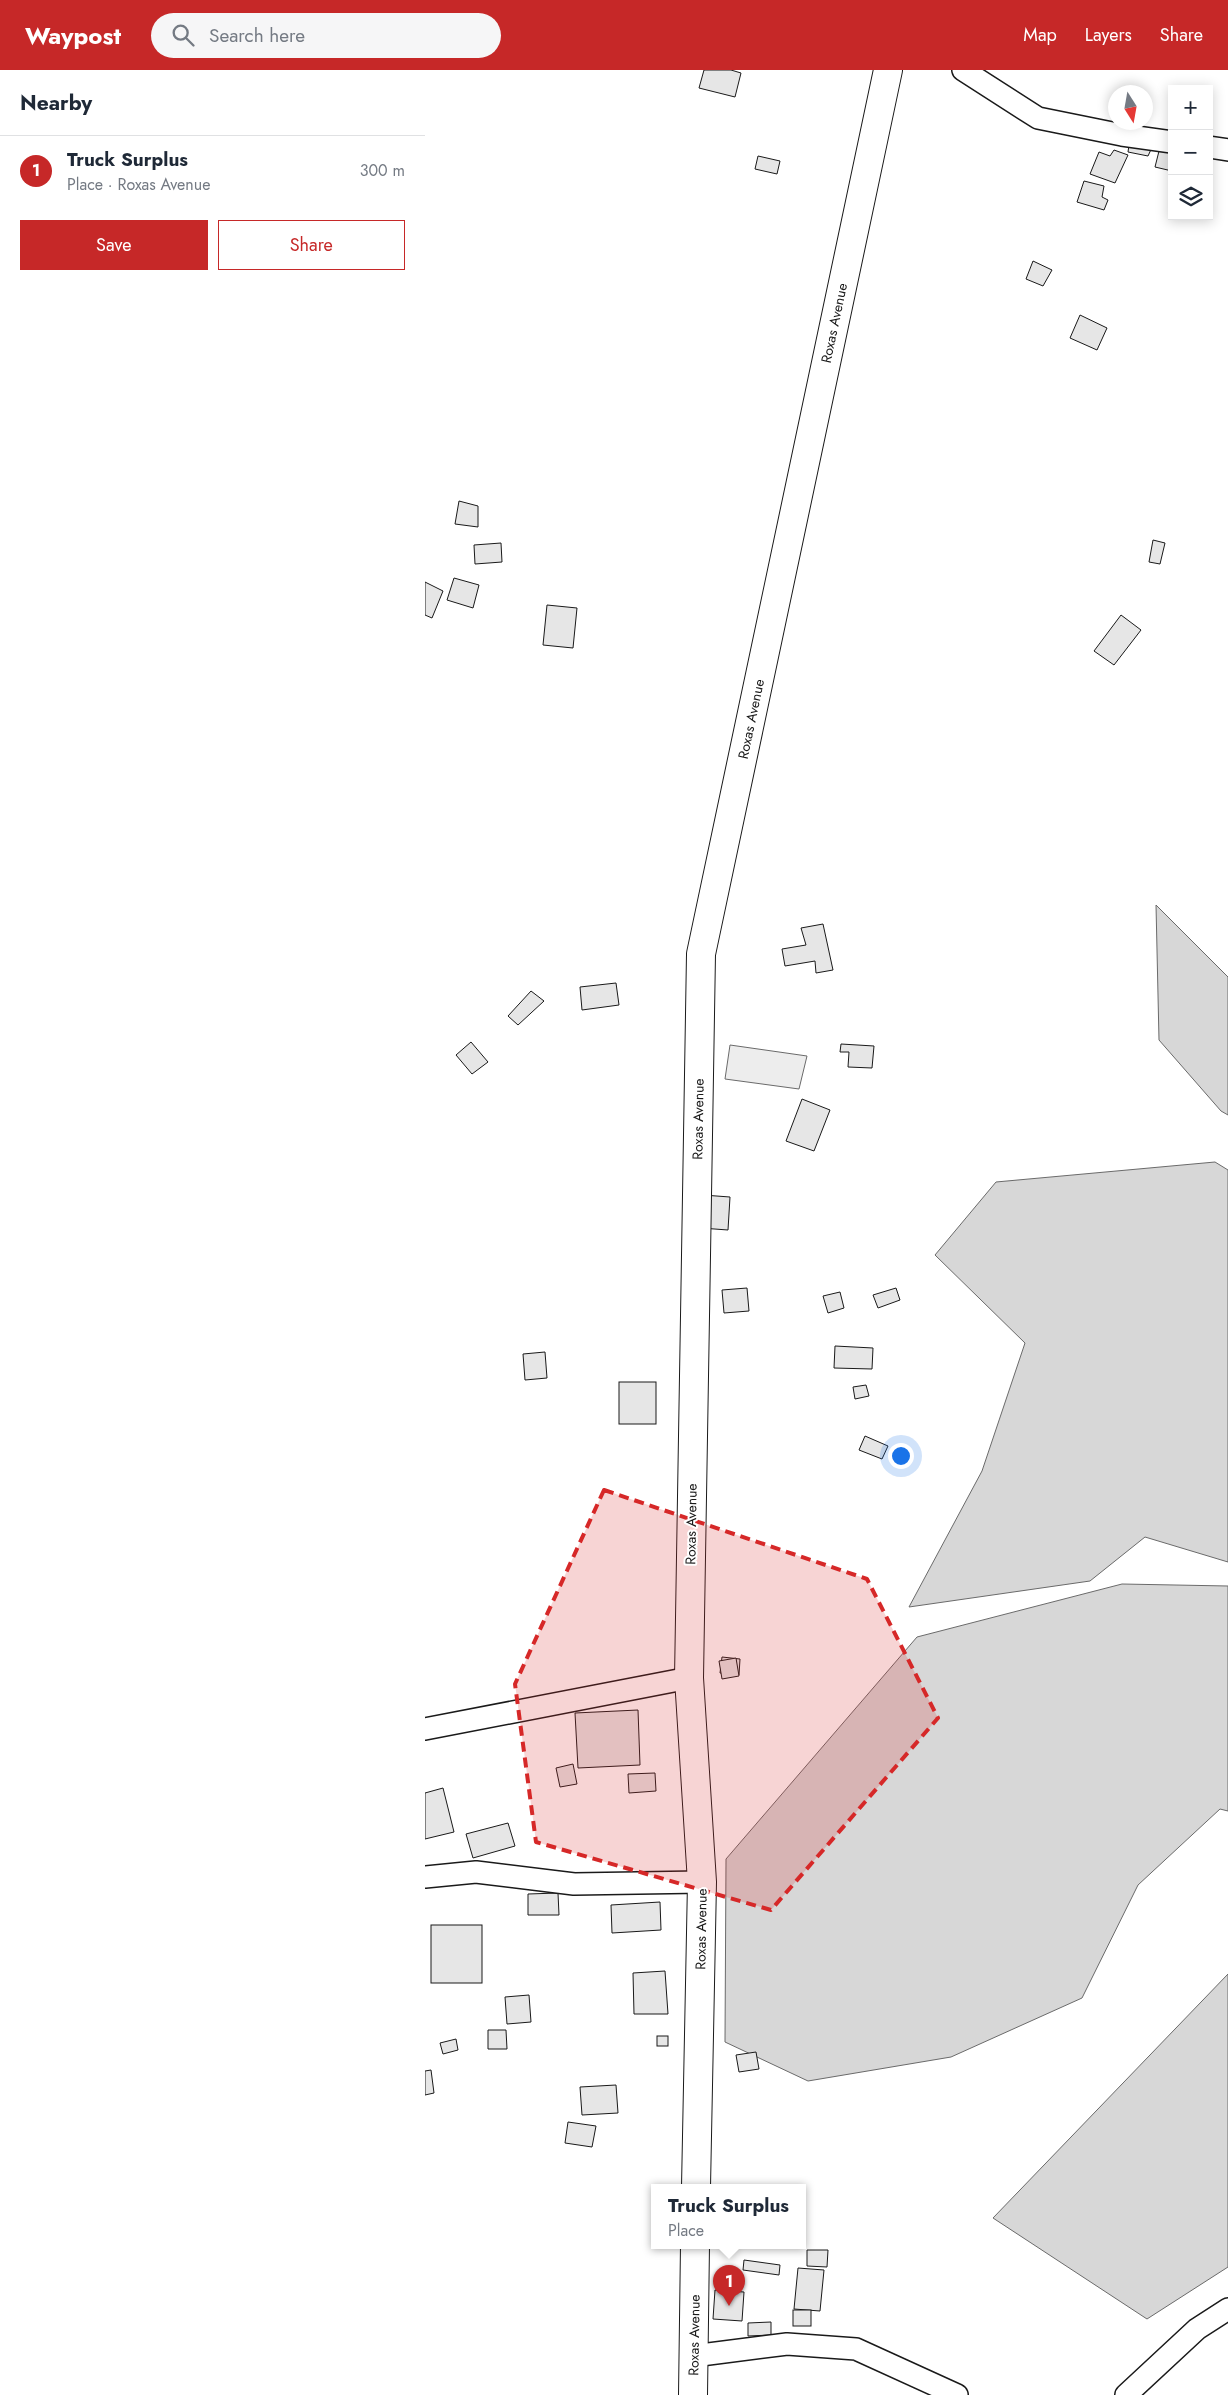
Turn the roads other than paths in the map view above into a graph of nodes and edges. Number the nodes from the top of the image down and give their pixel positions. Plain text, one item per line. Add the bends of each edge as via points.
1 (888, 70) edge
2 (963, 70) edge
3 (1168, 141) edge
4 (1213, 148) edge
5 (1228, 150) edge
6 (689, 1678) junction
7 (425, 1729) edge
8 (425, 1877) edge
9 (702, 1882) junction
10 (696, 2184) edge
11 (695, 2249) edge
12 (1228, 2308) edge
13 (693, 2356) junction
14 (693, 2395) edge
15 (957, 2395) edge
16 (1126, 2395) edge

1 - 6 main road, Roxas Avenue via 701,954
2 - 3 street via 1038,118
4 - 5 street
6 - 7 street
6 - 9 main road, Roxas Avenue
8 - 9 street via 476,1872 574,1884
9 - 10 main road, Roxas Avenue
11 - 13 main road, Roxas Avenue
12 - 16 street via 1197,2329
13 - 14 main road, Roxas Avenue
13 - 15 street via 787,2344 856,2349

